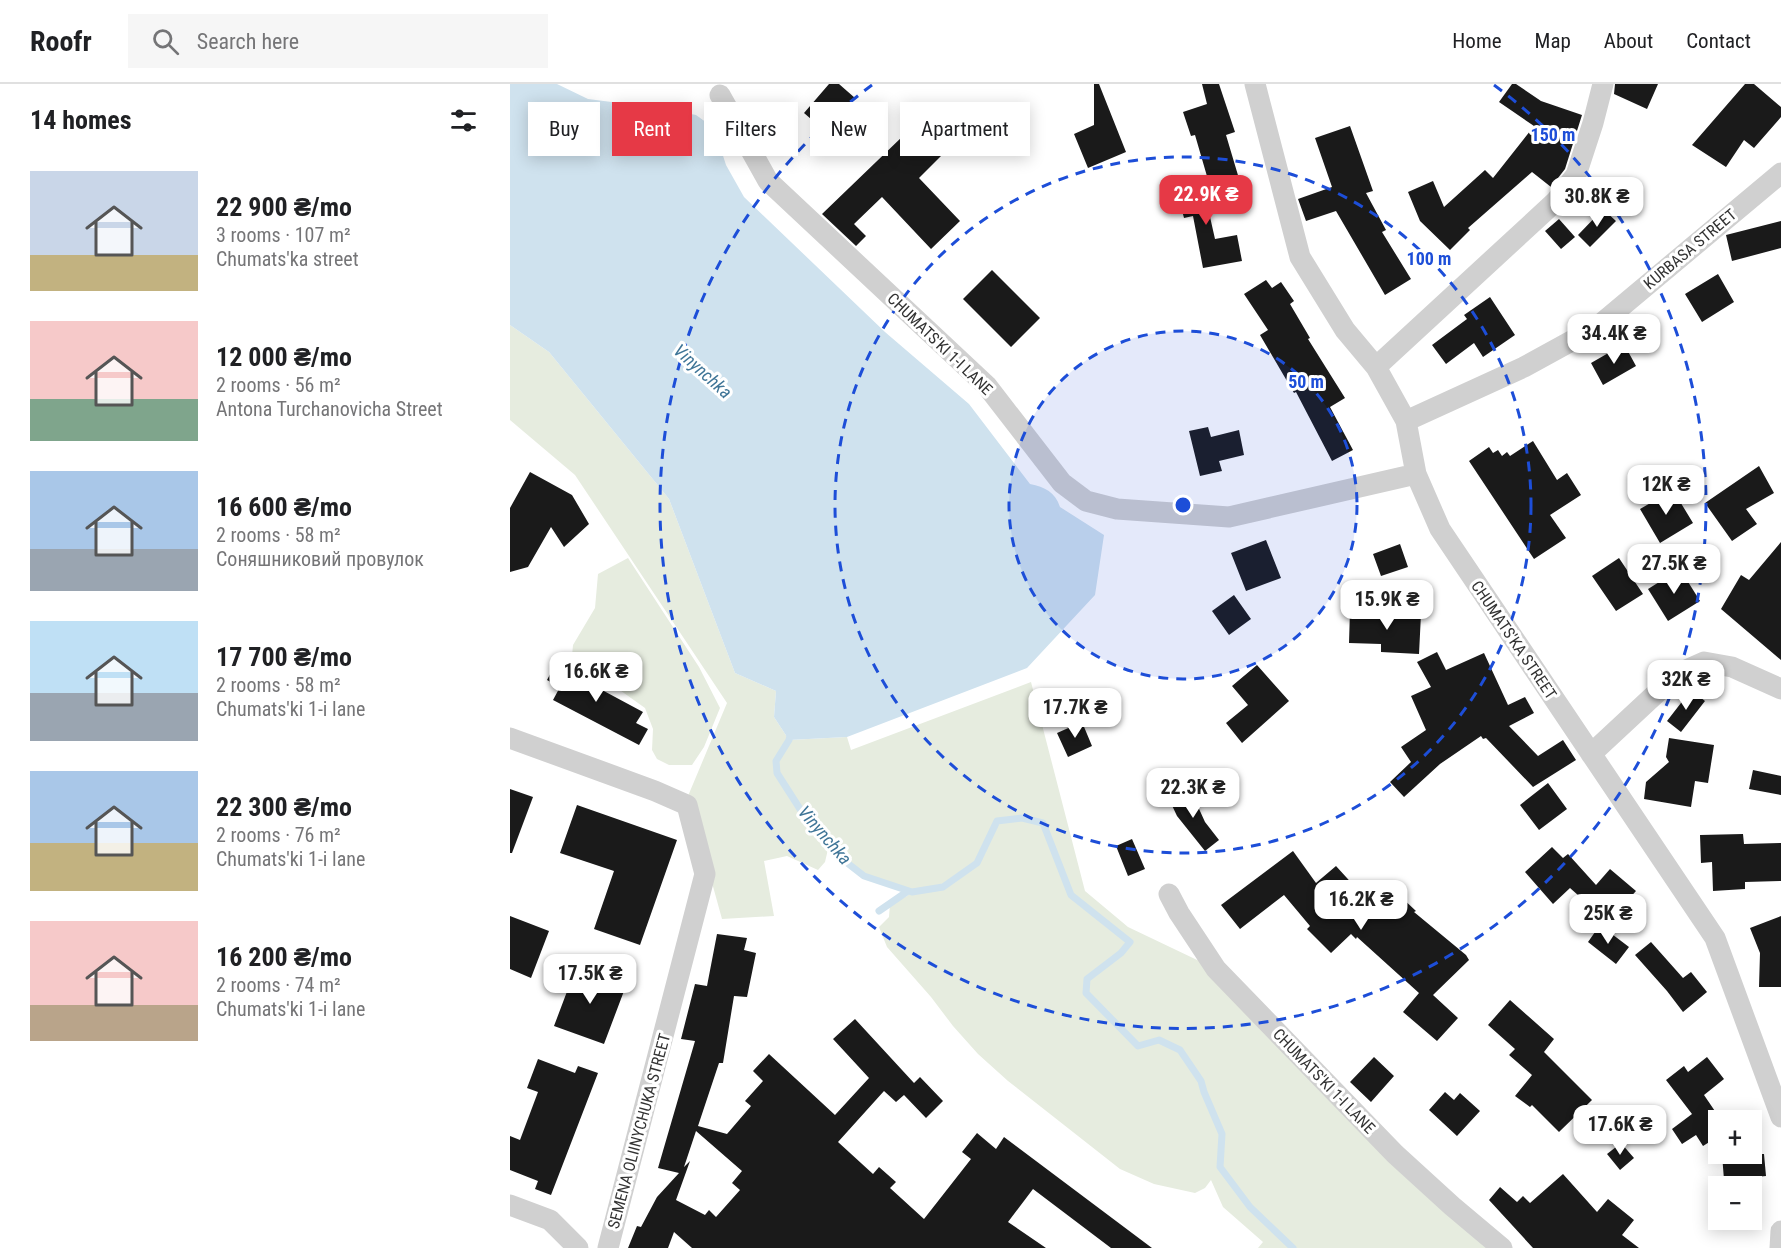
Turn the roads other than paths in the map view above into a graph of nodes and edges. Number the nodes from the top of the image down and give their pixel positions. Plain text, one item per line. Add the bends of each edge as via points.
1 (1255, 84) edge
2 (1603, 84) edge
3 (720, 95) dead end
4 (1781, 173) edge
5 (1376, 367) junction
6 (1406, 421) junction
7 (1416, 474) junction
8 (1781, 689) edge
9 (510, 738) edge
10 (1591, 754) junction
11 (1169, 894) dead end
12 (1781, 1117) edge
13 (510, 1205) edge
14 (1781, 1231) edge
15 (578, 1248) edge
16 (608, 1248) edge
17 (1502, 1248) edge
18 (1780, 1248) edge

1 - 5 street, CHUMATS'KA STREET via 1300,257 1346,330
2 - 5 street via 1576,175 1556,201
3 - 7 street, CHUMATS'KI 1-I LANE via 768,181 987,386 1062,483 1086,501 1117,509 1228,517
4 - 6 street, KURBASA STREET via 1597,327 1524,367
5 - 6 street, CHUMATS'KA STREET
6 - 7 street, CHUMATS'KA STREET
7 - 10 street, CHUMATS'KA STREET via 1440,529
8 - 10 street via 1732,667 1704,662 1677,674
9 - 16 street, SEMENA OLIINYCHUKA STREET via 687,805 705,874
10 - 12 street, CHUMATS'KA STREET via 1715,938
11 - 17 street, CHUMATS'KI 1-I LANE via 1216,969 1395,1154
13 - 15 street via 550,1220
14 - 18 street

